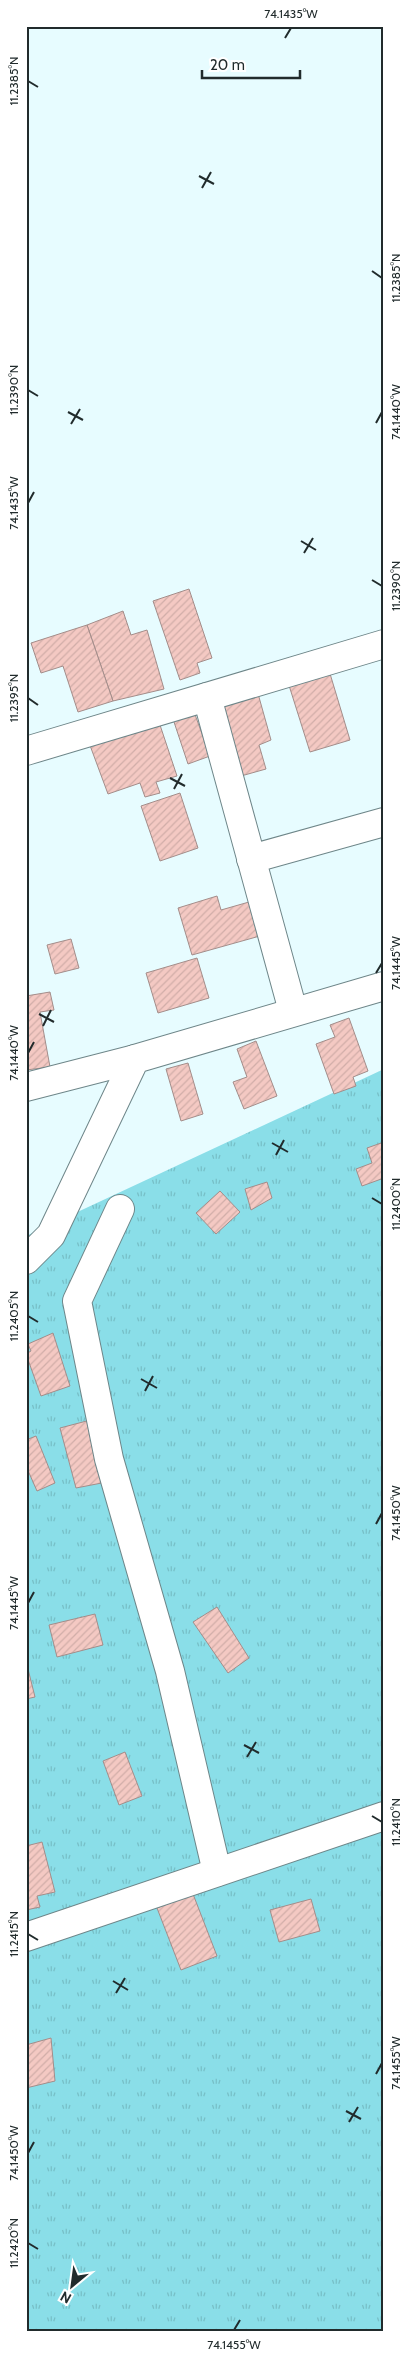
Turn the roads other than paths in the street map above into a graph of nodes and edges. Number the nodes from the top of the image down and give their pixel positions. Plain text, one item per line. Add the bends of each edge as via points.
1 (384, 644) edge
2 (207, 697) junction
3 (26, 751) edge
4 (384, 822) edge
5 (251, 859) junction
6 (384, 986) edge
7 (293, 1011) junction
8 (135, 1059) junction
9 (26, 1087) edge
10 (120, 1209) dead end
11 (26, 1260) edge
12 (384, 1816) edge
13 (217, 1872) junction
14 (26, 1936) edge

1 - 2 street
2 - 3 street
2 - 5 street
4 - 5 street
5 - 7 street
6 - 7 street
7 - 8 street
8 - 9 street
8 - 11 street via 51,1235
10 - 13 street via 77,1301 109,1459 170,1671
12 - 13 street
13 - 14 street

